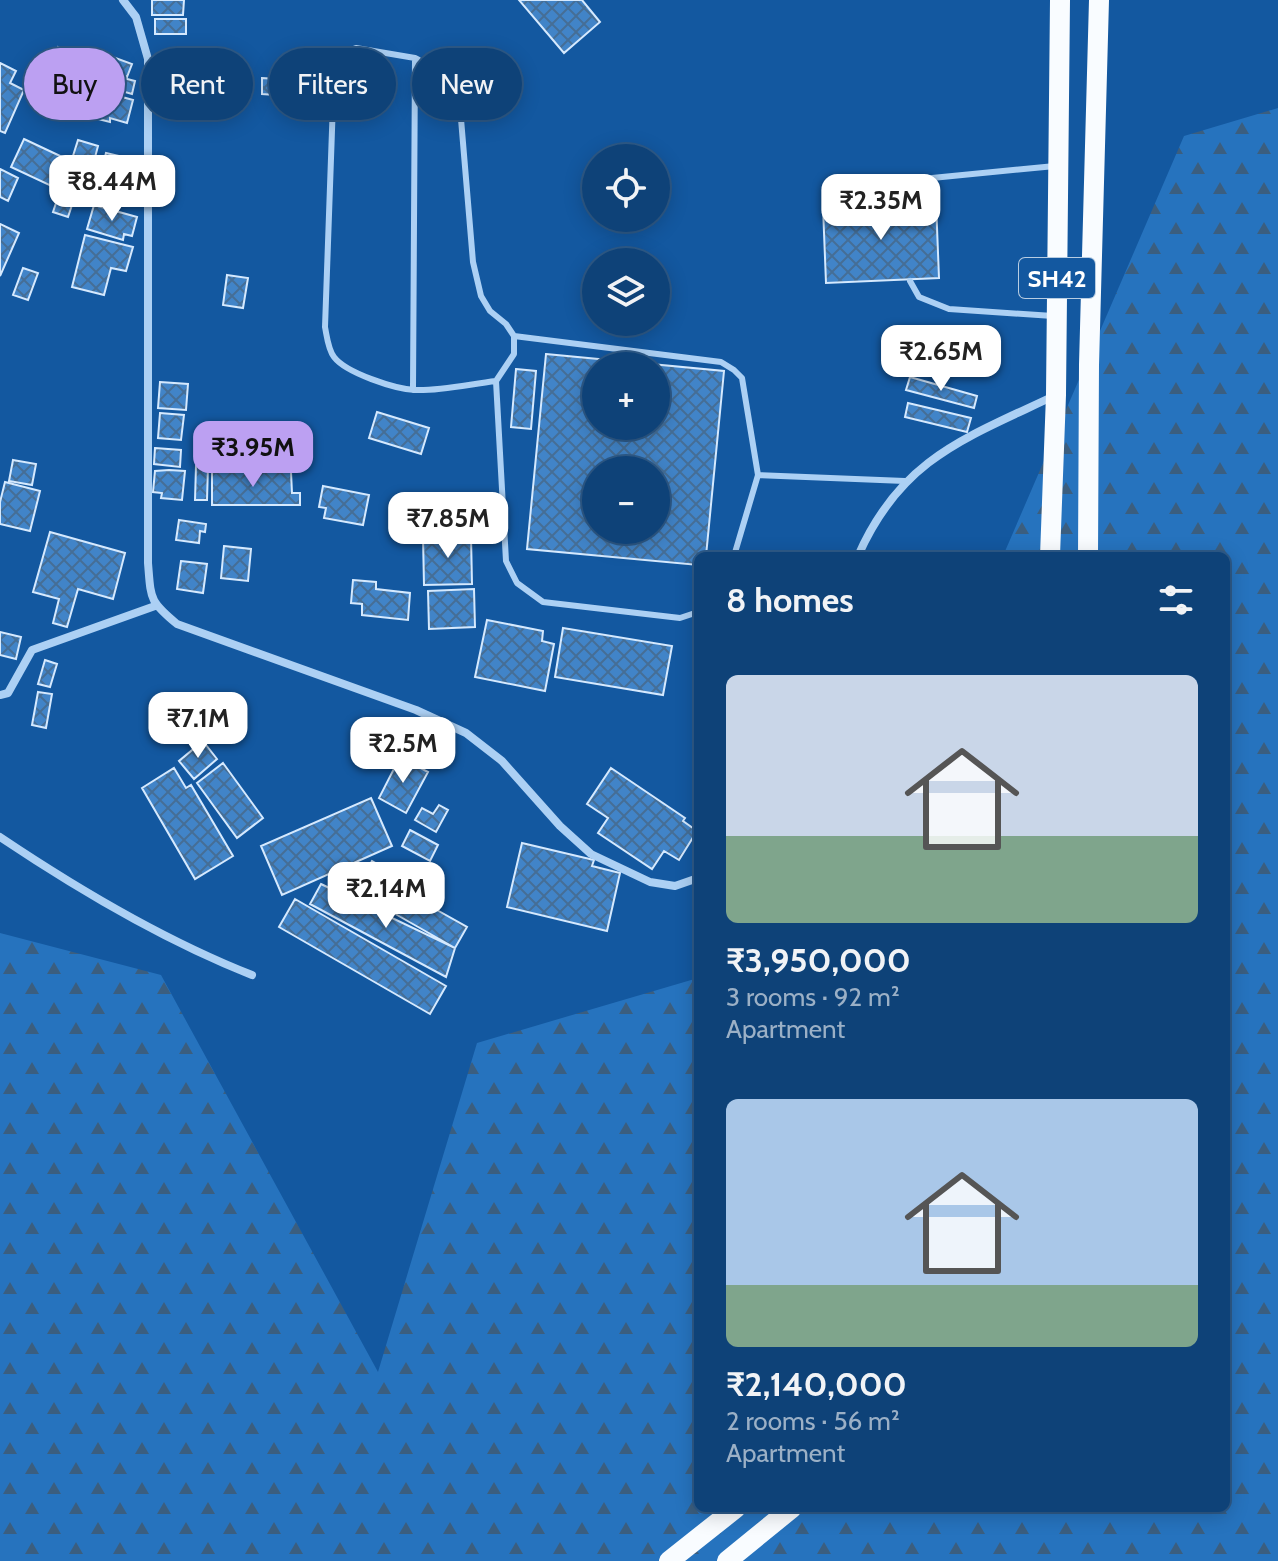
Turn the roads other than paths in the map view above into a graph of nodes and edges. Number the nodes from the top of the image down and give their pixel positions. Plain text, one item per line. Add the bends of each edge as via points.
1 (123, 0) edge
2 (1060, 0) edge
3 (1099, 0) edge
4 (412, 57) edge
5 (415, 120) edge
6 (461, 120) edge
7 (1058, 166) junction
8 (909, 200) dead end
9 (910, 281) dead end
10 (1057, 317) junction
11 (514, 336) junction
12 (496, 381) junction
13 (413, 390) junction
14 (1056, 395) junction
15 (758, 475) junction
16 (905, 481) junction
17 (735, 552) edge
18 (860, 552) edge
19 (1050, 552) edge
20 (1088, 552) edge
21 (155, 606) junction
22 (694, 613) edge
23 (0, 695) edge
24 (0, 837) edge
25 (694, 879) edge
26 (252, 975) dead end
27 (731, 1512) edge
28 (787, 1512) edge
29 (669, 1561) edge
30 (727, 1561) edge

1 - 21 street via 136,17 148,59 148,563
2 - 7 main road, SH42
3 - 20 main road, SH42
4 - 13 lane via 356,48 338,59 325,327 330,348 344,367
5 - 13 lane
6 - 11 lane via 473,262 481,296
7 - 8 lane via 932,178 916,186
7 - 10 main road, SH42
9 - 10 lane via 919,297 949,309
10 - 14 main road, SH42
11 - 12 lane via 514,354
11 - 15 lane via 721,362 742,378
12 - 13 lane
12 - 22 lane via 506,561 517,583 543,602 680,618
14 - 16 street via 952,444
14 - 19 main road, SH42
15 - 16 lane
15 - 17 lane
16 - 18 street
21 - 23 street via 32,650 8,693
21 - 25 street via 177,624 466,733 502,761 591,854 650,882 675,886
24 - 26 street via 197,953
27 - 29 main road
28 - 30 main road

